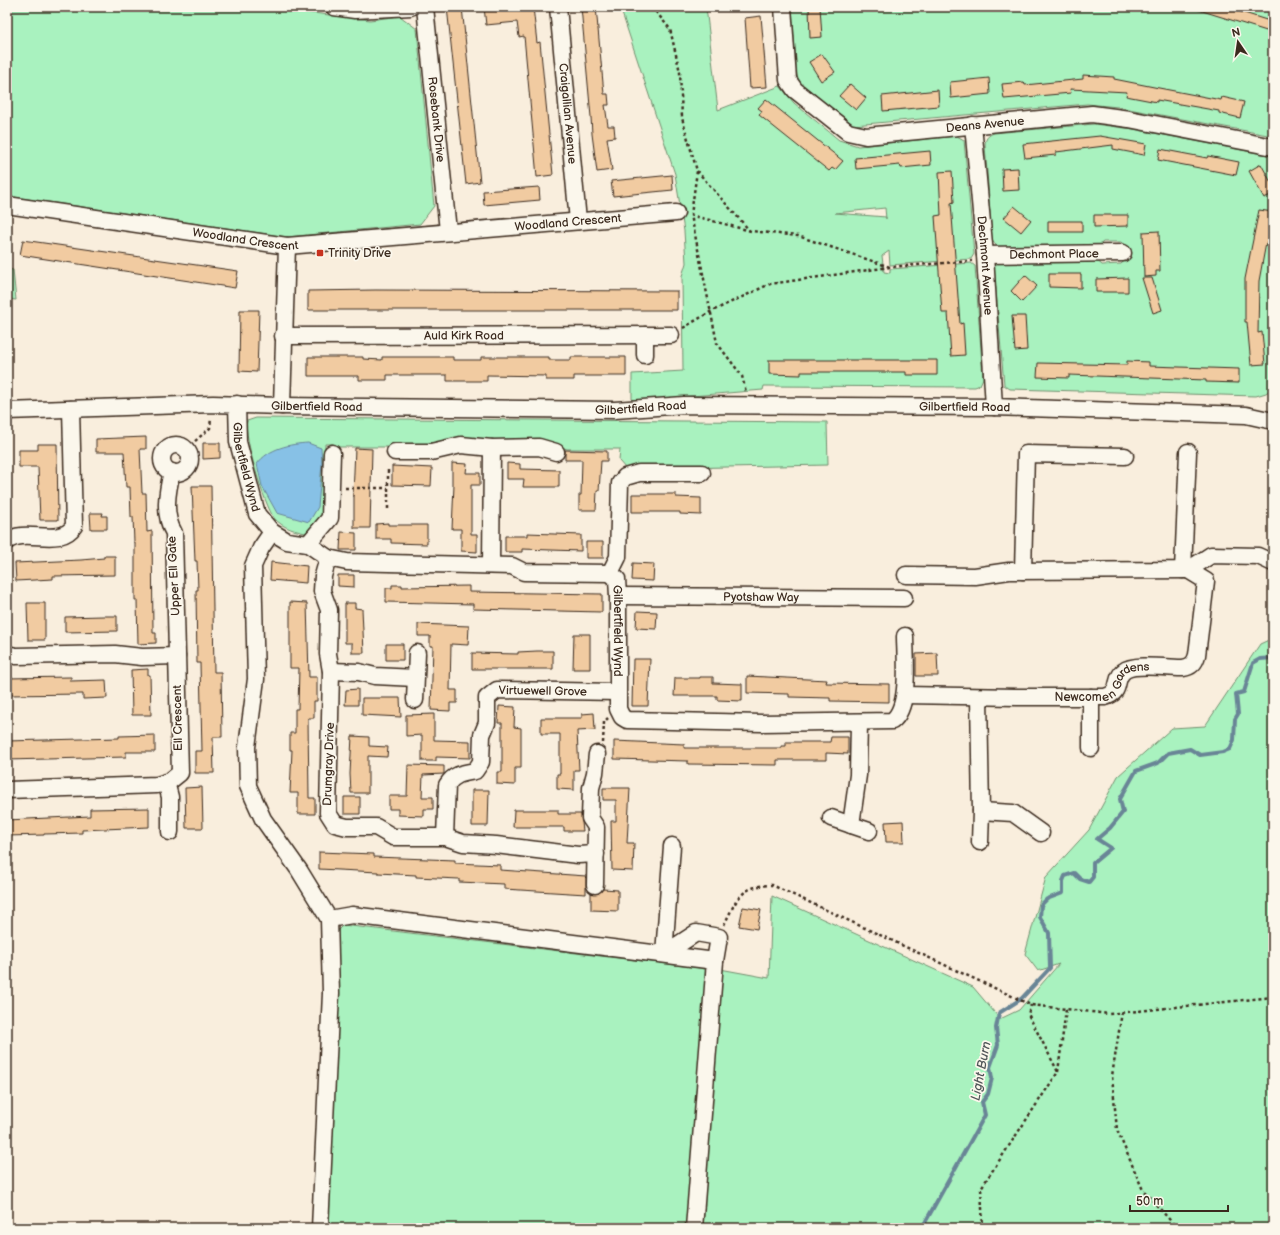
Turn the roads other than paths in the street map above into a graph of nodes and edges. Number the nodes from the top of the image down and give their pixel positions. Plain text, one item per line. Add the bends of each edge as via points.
1 (334, 7) edge
2 (412, 7) edge
3 (425, 7) edge
4 (558, 7) edge
5 (783, 7) edge
6 (973, 125) junction
7 (1273, 147) edge
8 (7, 205) edge
9 (684, 214) road end
10 (578, 221) junction
11 (448, 231) junction
12 (287, 246) junction
13 (1123, 253) dead end
14 (985, 255) junction
15 (645, 335) junction
16 (671, 335) road end
17 (283, 336) junction
18 (645, 355) dead end
19 (237, 404) junction
20 (282, 406) junction
21 (994, 407) junction
22 (71, 409) junction
23 (7, 411) edge
24 (1273, 421) edge
25 (492, 448) junction
26 (395, 452) dead end
27 (556, 452) dead end
28 (1188, 452) dead end
29 (332, 453) dead end
30 (1125, 456) dead end
31 (172, 472) junction
32 (702, 473) dead end
33 (272, 532) junction
34 (7, 541) edge
35 (308, 544) junction
36 (328, 558) junction
37 (1273, 563) edge
38 (491, 565) junction
39 (1186, 570) junction
40 (1023, 571) junction
41 (610, 573) junction
42 (906, 575) dead end
43 (618, 596) junction
44 (904, 598) dead end
45 (905, 636) dead end
46 (417, 653) dead end
47 (7, 654) edge
48 (177, 656) junction
49 (331, 671) junction
50 (415, 678) junction
51 (618, 692) junction
52 (905, 695) junction
53 (979, 697) junction
54 (1091, 697) junction
55 (415, 700) dead end
56 (859, 723) junction
57 (1091, 748) dead end
58 (597, 754) dead end
59 (166, 782) junction
60 (7, 790) edge
61 (981, 811) junction
62 (831, 818) dead end
63 (851, 825) junction
64 (869, 831) dead end
65 (170, 832) dead end
66 (1041, 833) dead end
67 (445, 837) junction
68 (980, 842) dead end
69 (672, 846) dead end
70 (596, 854) junction
71 (595, 885) dead end
72 (329, 919) junction
73 (664, 954) junction
74 (715, 961) junction
75 (320, 1228) edge
76 (694, 1228) edge

1 - 2 street via 355,10
3 - 11 street, Rosebank Drive
4 - 10 street, Craigallian Avenue
5 - 6 street, Deans Avenue via 788,80 794,90 848,132 866,136
6 - 7 street, Deans Avenue via 1092,114 1129,118
6 - 14 street, Dechmont Avenue
8 - 12 street, Woodland Crescent
9 - 10 street, Woodland Crescent
10 - 11 street, Woodland Crescent
11 - 12 street, Woodland Crescent
12 - 17 street
13 - 14 street, Dechmont Place
14 - 21 street, Dechmont Avenue
15 - 16 street, Auld Kirk Road
15 - 17 street, Auld Kirk Road
15 - 18 street
17 - 20 street
19 - 20 street, Gilbertfield Road
19 - 22 street, Gilbertfield Road
19 - 33 street, Gilbertfield Wynd via 238,442 257,514
20 - 21 street, Gilbertfield Road via 615,410 684,405
21 - 24 street, Gilbertfield Road via 1246,415
22 - 23 street, Gilbertfield Road
22 - 34 street via 74,526 61,536 16,537
25 - 26 street via 461,445 431,452
25 - 27 street via 539,447
25 - 38 street
28 - 39 street
29 - 35 street via 330,518
30 - 40 street via 1026,454
31 - 31 street via 181,472 188,466 191,458 186,449 176,444 166,448 162,457 164,466
31 - 48 street, Upper Ell Gate via 168,490 168,524 174,533
32 - 41 street via 639,473 625,476 620,483 618,557
33 - 35 street, Gilbertfield Wynd via 287,541
33 - 72 street via 253,566 256,679 247,747 248,786 263,819
35 - 36 street, Gilbertfield Wynd
36 - 38 street, Gilbertfield Wynd via 347,562
36 - 49 street, Drumgray Drive via 322,591 329,610 328,654
37 - 39 street via 1258,556 1211,555
38 - 41 street, Gilbertfield Wynd via 512,566 524,572
39 - 40 street
39 - 54 street, Newcomen Gardens via 1206,581 1197,655 1193,664 1183,668 1129,668 1121,673 1117,689 1113,693 1105,697
40 - 42 street via 975,576
41 - 43 street, Gilbertfield Wynd via 617,579
43 - 44 street, Pyotshaw Way
43 - 51 street, Gilbertfield Wynd
45 - 52 street, Gilbertfield Wynd
46 - 50 street
47 - 48 street
48 - 59 street, Ell Crescent via 180,773
49 - 50 street
49 - 67 street, Drumgray Drive via 328,813 335,824 347,827 376,827 393,837
50 - 55 street
51 - 56 street, Gilbertfield Wynd via 619,713 627,720
51 - 67 street, Virtuewell Grove via 497,690 490,694 487,698 487,723 482,735 481,762 474,771 458,774 447,784
52 - 53 street, Newcomen Gardens
52 - 56 street, Gilbertfield Wynd via 898,717 892,721
53 - 54 street, Newcomen Gardens
53 - 61 street
54 - 57 street
56 - 63 street via 858,776
58 - 70 street via 590,818 596,827
59 - 60 street via 157,785
59 - 65 street via 170,797
61 - 66 street via 1013,813
61 - 68 street
62 - 63 street
63 - 64 street
67 - 70 street, Drumgray Drive via 463,843
69 - 73 street
70 - 71 street
72 - 73 street via 352,915
72 - 75 street via 331,993
73 - 74 street
73 - 74 street via 696,933 718,937
74 - 76 street

